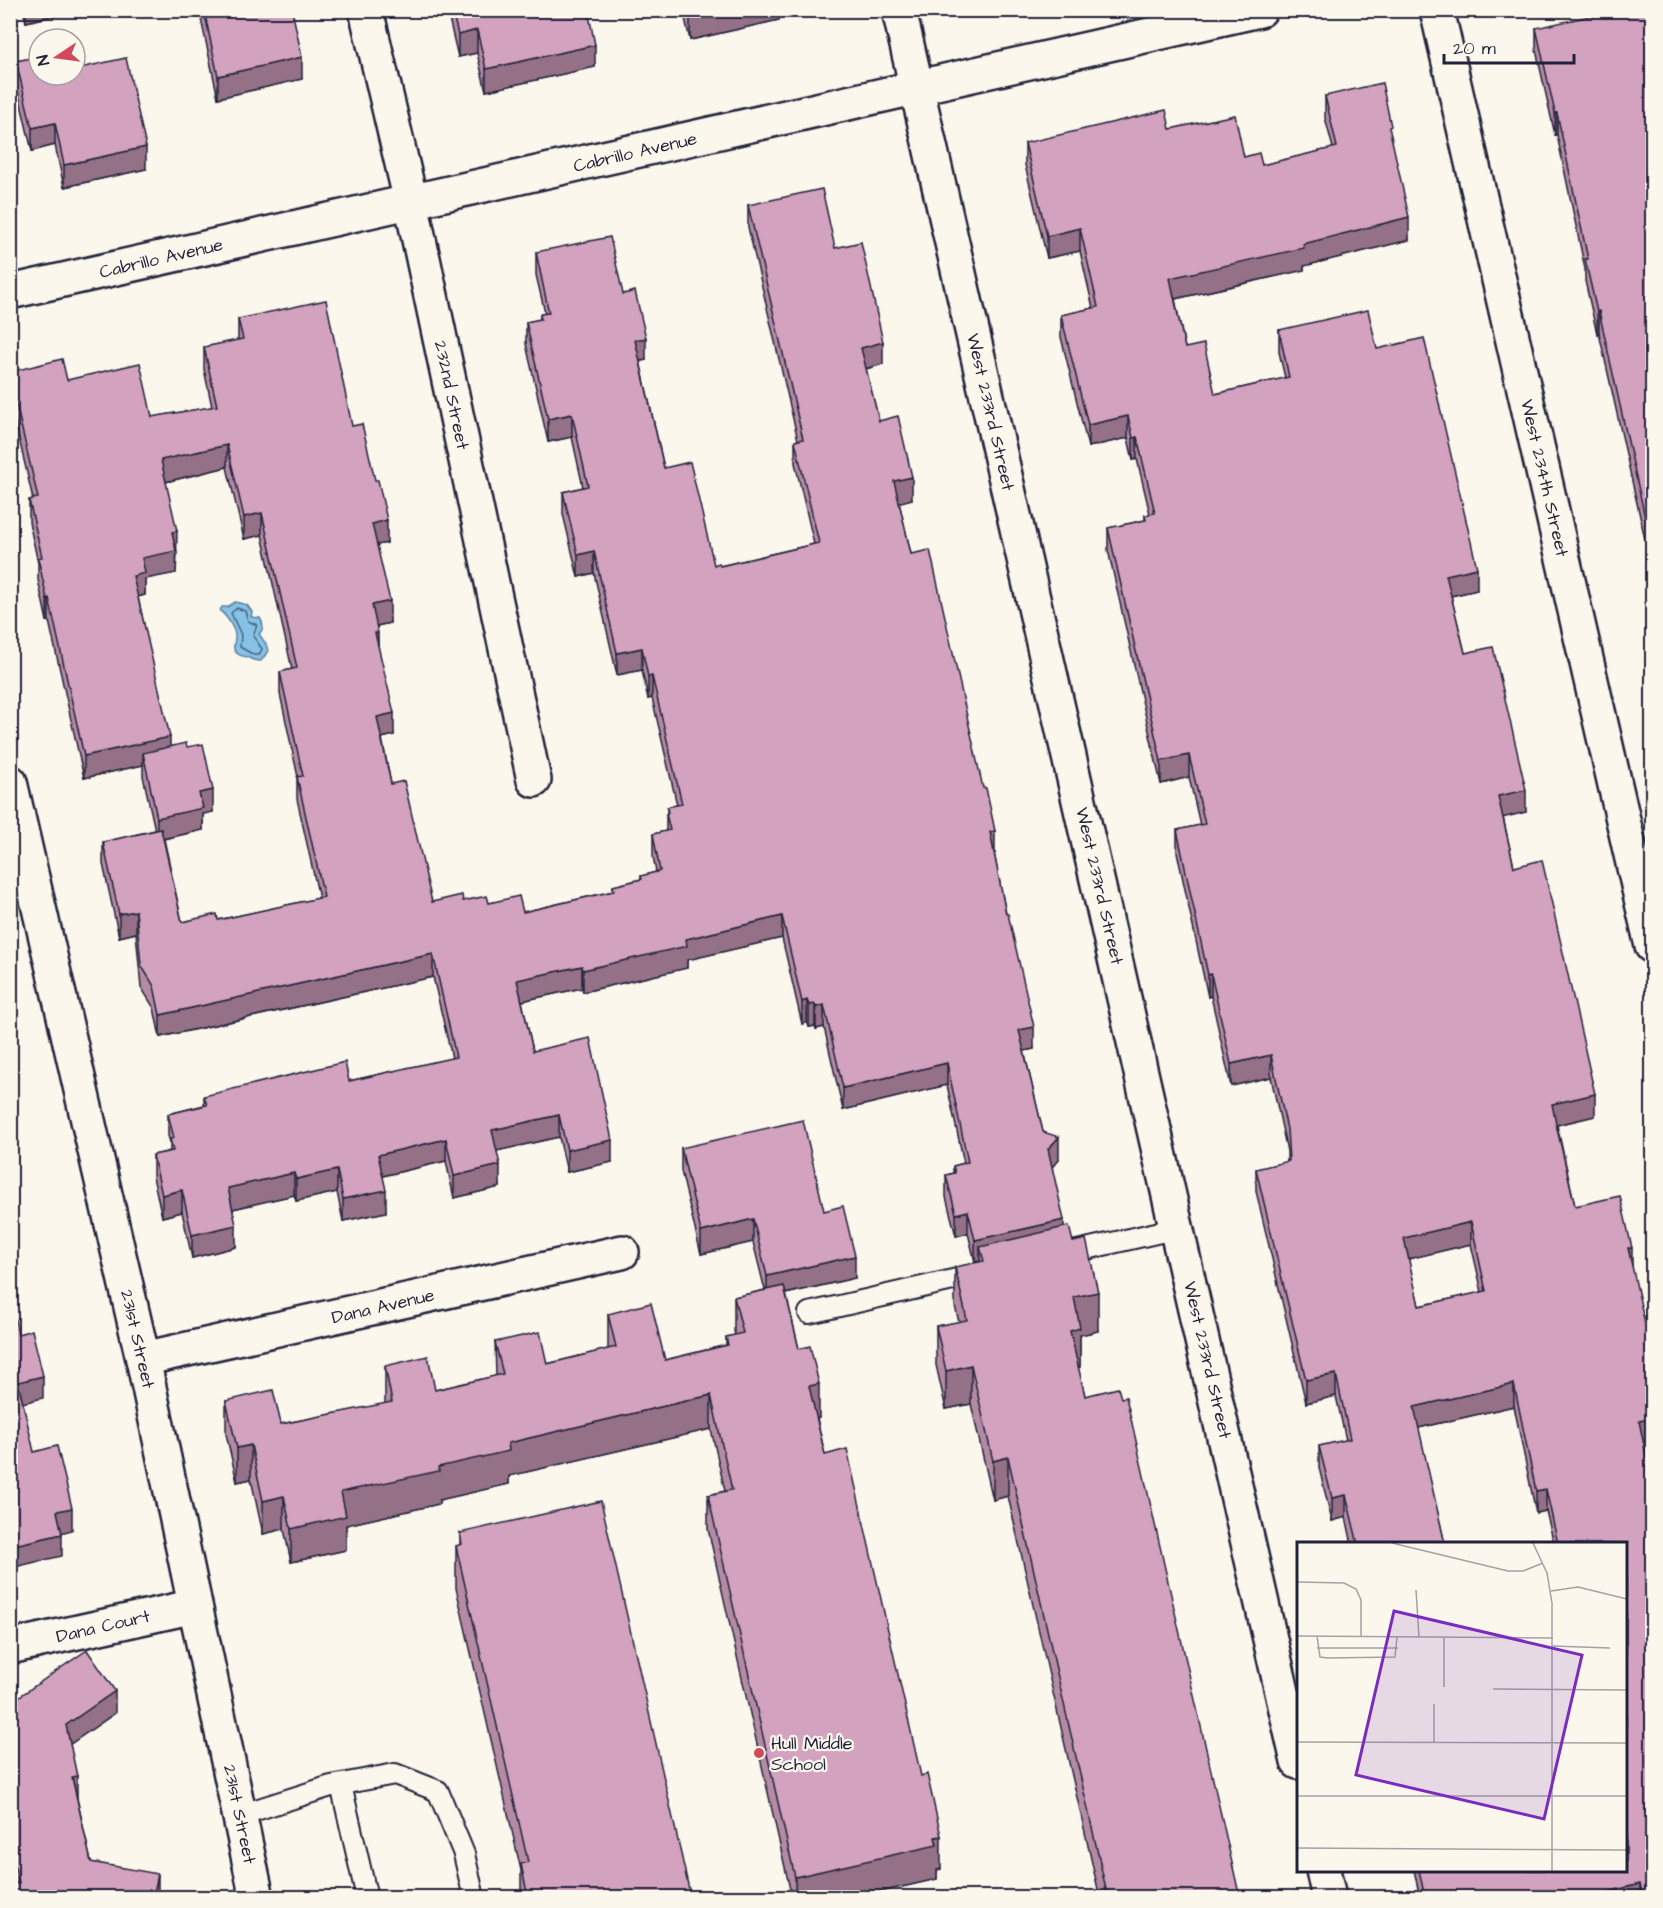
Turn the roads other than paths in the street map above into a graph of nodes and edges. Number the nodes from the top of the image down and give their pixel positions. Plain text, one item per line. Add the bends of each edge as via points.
1 (366, 10) edge
2 (899, 10) edge
3 (1260, 10) edge
4 (1437, 10) edge
5 (917, 87) junction
6 (411, 202) junction
7 (10, 292) edge
8 (534, 780) dead end
9 (10, 782) edge
10 (1653, 946) edge
11 (1178, 1228) junction
12 (622, 1252) dead end
13 (1051, 1257) edge
14 (994, 1270) edge
15 (809, 1313) dead end
16 (143, 1359) junction
17 (195, 1606) junction
18 (10, 1647) edge
19 (1297, 1753) edge
20 (340, 1785) junction
21 (240, 1815) junction
22 (1323, 1872) edge
23 (258, 1898) edge
24 (367, 1898) edge
25 (474, 1898) edge
26 (1329, 1898) edge

1 - 6 street, 232nd Street
2 - 5 street, West 233rd Street
3 - 5 street, Cabrillo Avenue
4 - 10 street, West 234th Street
5 - 6 street, Cabrillo Avenue
5 - 11 street, West 233rd Street
6 - 7 street, Cabrillo Avenue
6 - 8 street, 232nd Street
9 - 16 street, 231st Street
11 - 13 lane
11 - 19 street, West 233rd Street
12 - 16 street, Dana Avenue
14 - 15 lane
16 - 17 street, 231st Street
17 - 18 street, Dana Court
17 - 21 street, 231st Street
20 - 21 lane
20 - 24 lane
20 - 25 lane via 395,1774 438,1791 464,1854
21 - 23 street, 231st Street
22 - 26 street

